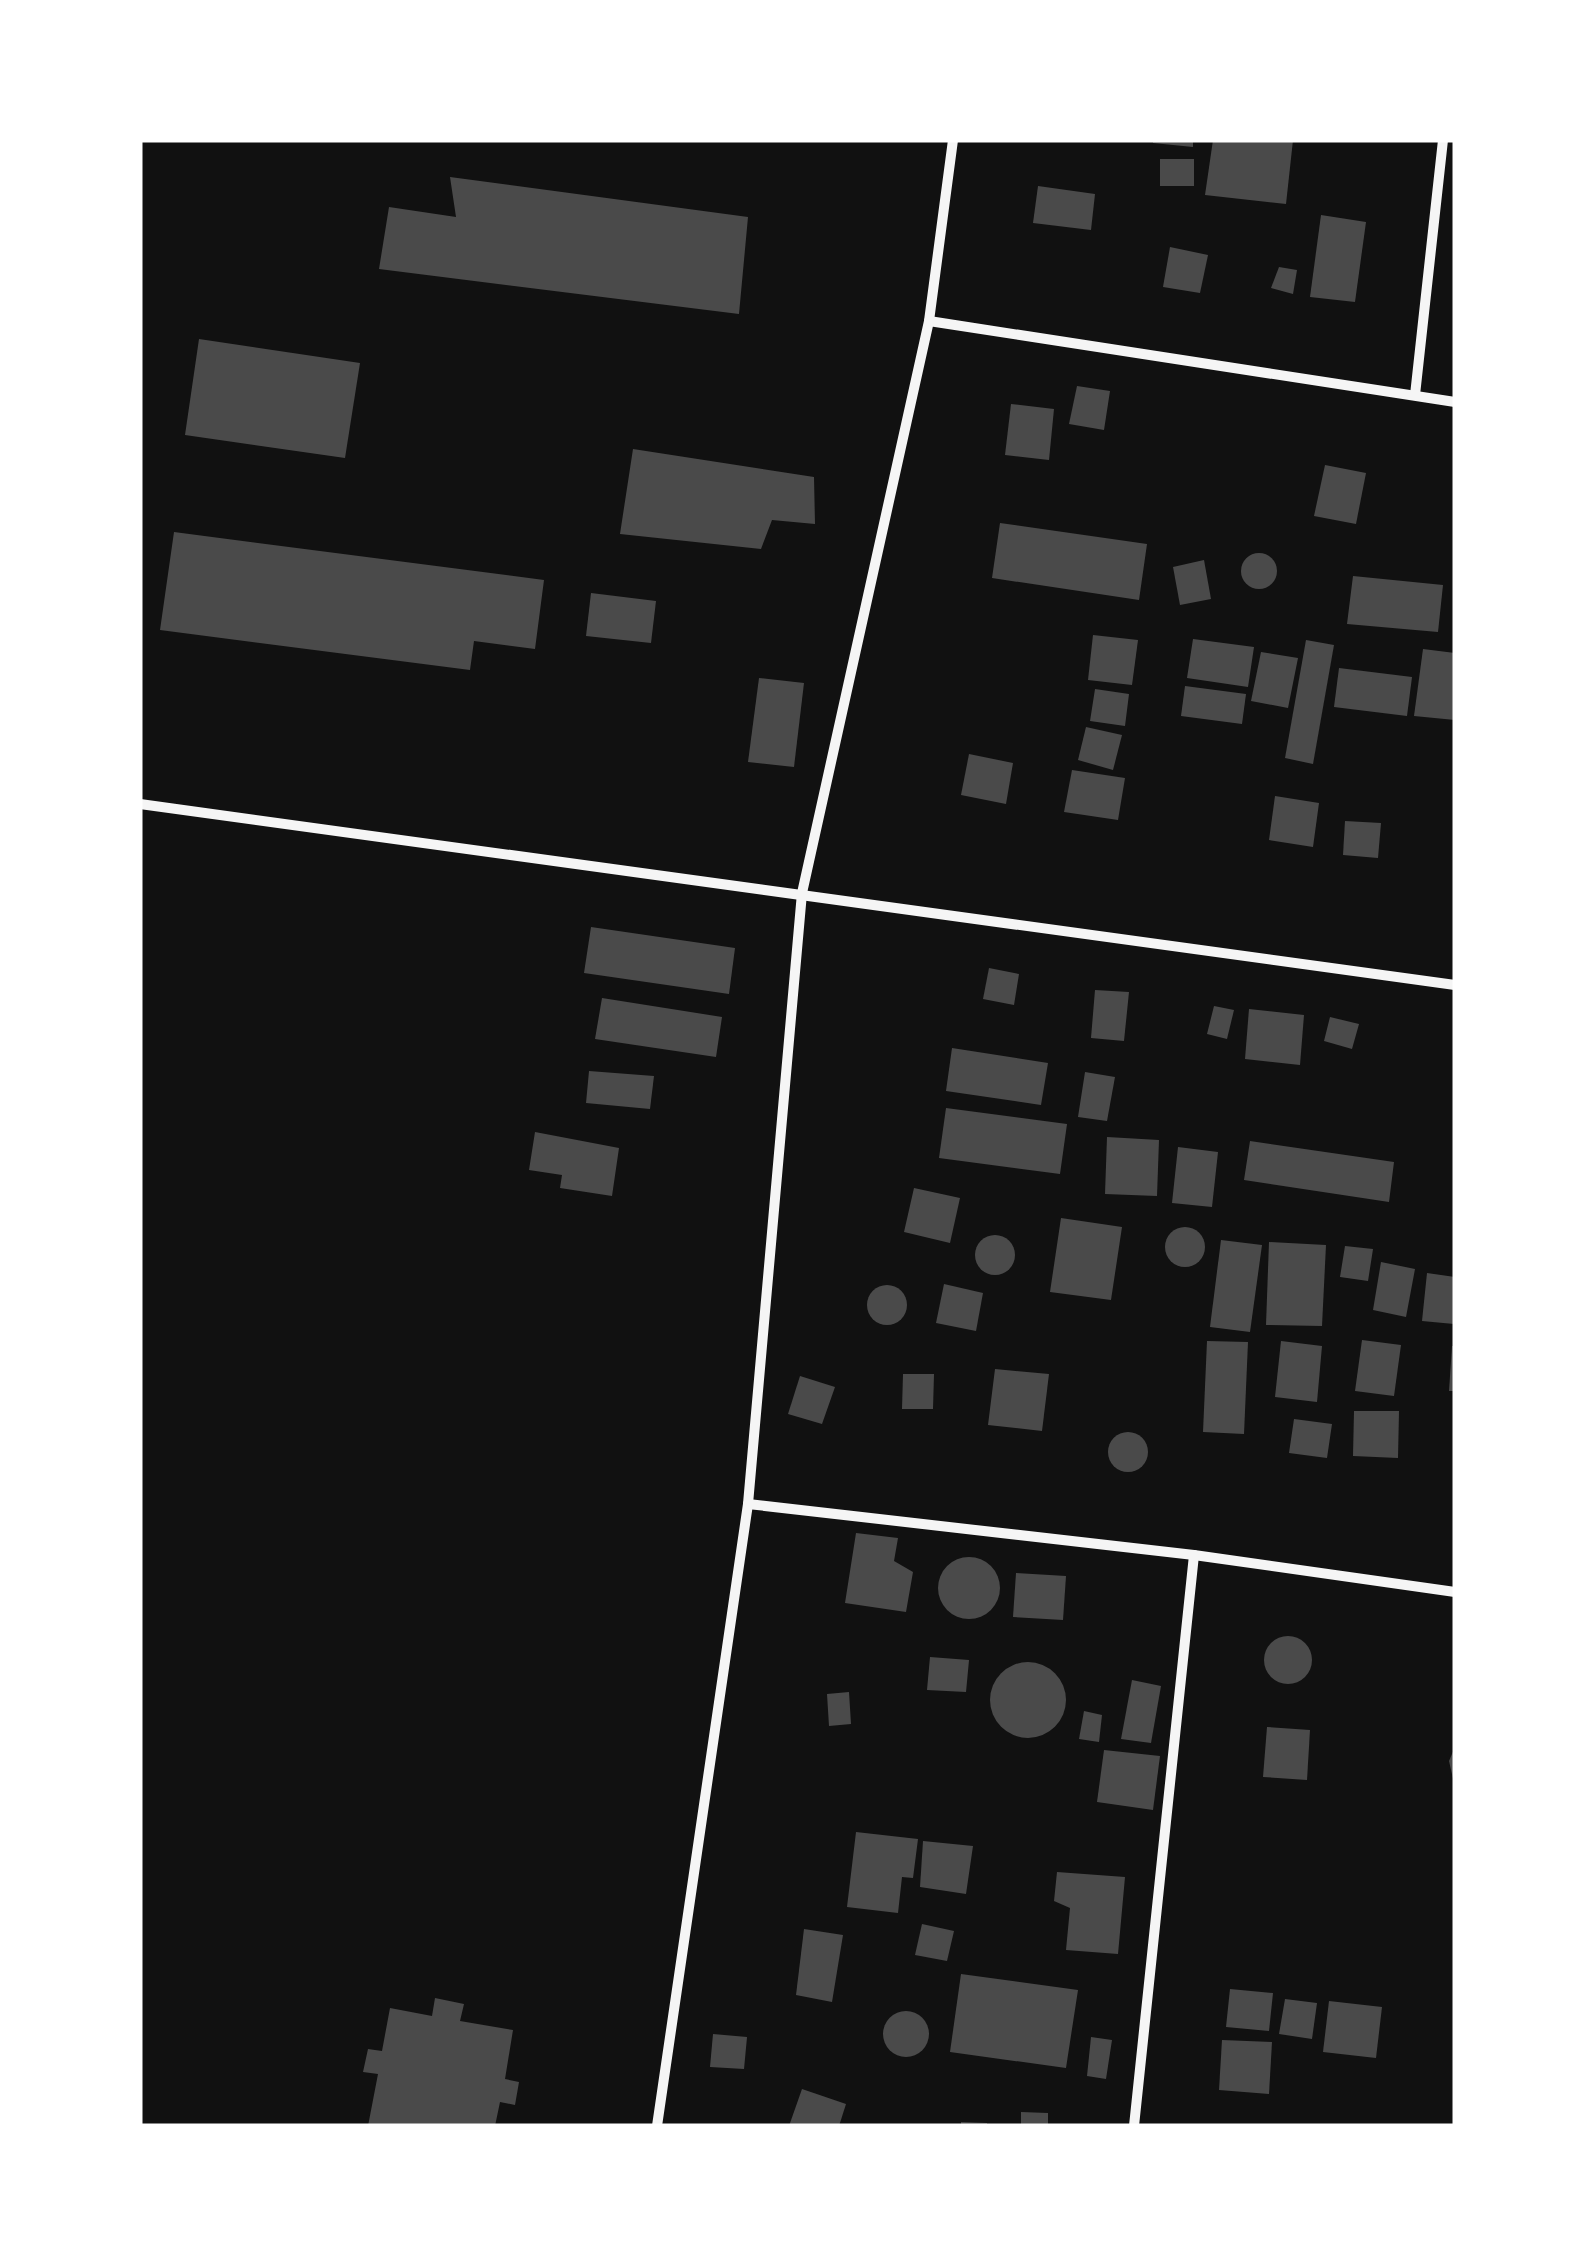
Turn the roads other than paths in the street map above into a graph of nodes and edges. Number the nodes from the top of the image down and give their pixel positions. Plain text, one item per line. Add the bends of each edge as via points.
1 (953, 140) edge
2 (1443, 140) edge
3 (929, 320) junction
4 (1415, 396) junction
5 (1455, 402) edge
6 (140, 804) edge
7 (802, 893) junction
8 (1455, 986) edge
9 (748, 1504) junction
10 (1194, 1555) junction
11 (1455, 1592) edge
12 (657, 2126) edge
13 (1134, 2126) edge

1 - 3 street
2 - 4 street
3 - 4 street
3 - 7 street
4 - 5 street
6 - 7 street
7 - 8 street
7 - 9 street
9 - 10 street
9 - 12 street
10 - 11 street
10 - 13 street

